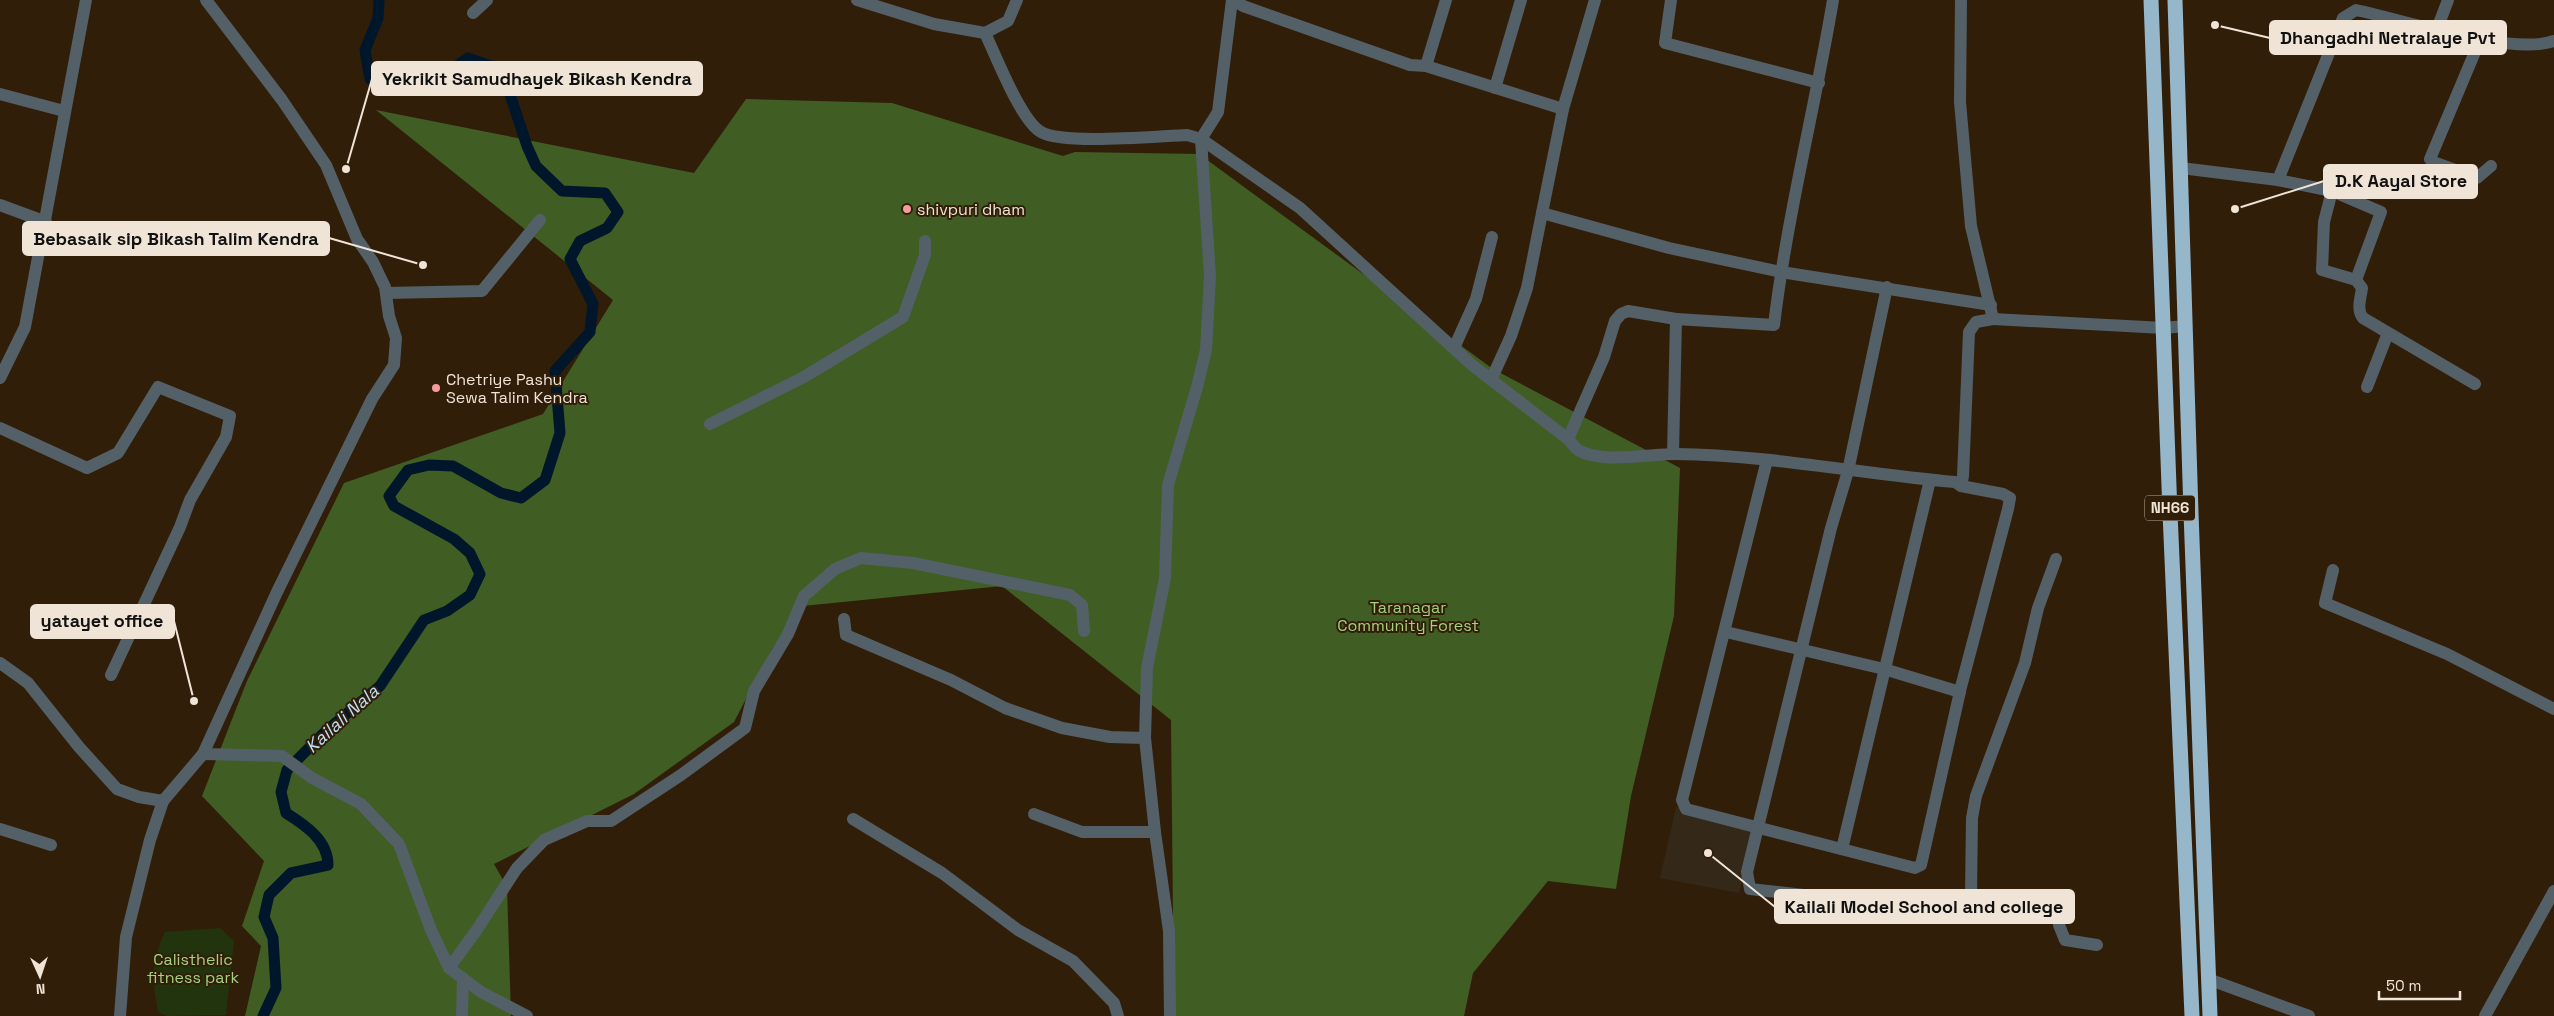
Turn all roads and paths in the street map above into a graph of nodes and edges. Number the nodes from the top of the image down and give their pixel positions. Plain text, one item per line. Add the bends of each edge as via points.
1 (86, 0) edge
2 (206, 0) edge
3 (487, 0) edge
4 (857, 0) edge
5 (1017, 0) edge
6 (1233, 0) edge
7 (1446, 0) edge
8 (1521, 0) edge
9 (1595, 0) edge
10 (1671, 0) edge
11 (1833, 0) edge
12 (1961, 0) edge
13 (2151, 0) edge
14 (2175, 0) edge
15 (2448, 0) edge
16 (473, 13) dead end
17 (2437, 29) junction
18 (985, 33) junction
19 (2480, 40) junction
20 (2554, 41) edge
21 (1426, 66) junction
22 (1819, 83) junction
23 (1495, 88) junction
24 (0, 94) edge
25 (1563, 109) junction
26 (64, 111) junction
27 (1201, 139) junction
28 (2491, 166) dead end
29 (2181, 168) junction
30 (2278, 180) junction
31 (2332, 191) junction
32 (0, 206) edge
33 (1542, 213) junction
34 (540, 220) dead end
35 (46, 222) junction
36 (1492, 238) dead end
37 (925, 240) dead end
38 (1780, 272) junction
39 (2356, 280) junction
40 (1887, 287) junction
41 (386, 293) junction
42 (1991, 305) junction
43 (1676, 319) junction
44 (1993, 319) junction
45 (2186, 326) junction
46 (2164, 328) junction
47 (2388, 333) junction
48 (1454, 348) junction
49 (0, 378) edge
50 (1491, 380) junction
51 (2474, 384) dead end
52 (2366, 387) dead end
53 (710, 424) dead end
54 (0, 428) edge
55 (1568, 439) junction
56 (1673, 454) junction
57 (1767, 460) junction
58 (1848, 471) junction
59 (1930, 480) junction
60 (1961, 486) junction
61 (2056, 559) dead end
62 (2333, 570) dead end
63 (844, 619) dead end
64 (1084, 630) dead end
65 (1726, 632) junction
66 (1802, 649) junction
67 (0, 663) edge
68 (1884, 669) junction
69 (111, 675) dead end
70 (1960, 692) junction
71 (2554, 709) edge
72 (1145, 738) junction
73 (203, 754) junction
74 (163, 801) junction
75 (1034, 814) dead end
76 (853, 820) dead end
77 (1759, 826) junction
78 (0, 829) edge
79 (1155, 832) junction
80 (51, 845) dead end
81 (1842, 848) junction
82 (2554, 891) edge
83 (1971, 895) junction
84 (2097, 945) dead end
85 (449, 968) junction
86 (463, 978) junction
87 (2208, 979) junction
88 (120, 1016) edge
89 (462, 1016) edge
90 (527, 1016) edge
91 (1118, 1016) edge
92 (1170, 1016) edge
93 (2192, 1016) edge
94 (2210, 1016) edge
95 (2309, 1016) edge
96 (2485, 1016) edge

1 - 26 street
2 - 41 street via 282,100 326,165 357,239 373,262
3 - 16 street
4 - 18 street via 934,24
5 - 18 street via 1008,21
6 - 21 street via 1410,65
6 - 27 street via 1218,112
7 - 21 street
8 - 23 street
9 - 25 street
10 - 22 street via 1665,43
11 - 22 street
12 - 42 street via 1960,102 1971,226
13 - 46 highway, NH66
14 - 29 highway, NH66
15 - 17 street
17 - 19 street
17 - 30 street via 2356,10 2343,18
18 - 27 street via 1025,117 1041,132 1064,139 1187,135
19 - 20 street via 2541,46
19 - 28 street via 2430,159 2477,178
21 - 23 street
22 - 38 street
23 - 25 street
24 - 26 street
25 - 33 street
26 - 35 street
27 - 48 street via 1300,208
27 - 72 street via 1210,276 1206,350 1168,485 1167,551 1147,668
29 - 30 street
29 - 45 highway, NH66
30 - 31 street
31 - 39 street via 2324,222 2322,270
31 - 39 street via 2381,212
32 - 35 street
33 - 38 street via 1669,248
33 - 50 street via 1527,288 1512,336
34 - 41 street via 482,291
35 - 49 street via 25,327
36 - 48 street via 1476,299
37 - 53 street via 924,255 903,317 804,377
38 - 40 street
38 - 43 street via 1774,325
39 - 47 street via 2362,288 2360,315
40 - 42 street
40 - 58 street
41 - 73 street via 396,338 394,365 372,399 286,574
42 - 44 street
43 - 55 street via 1628,311 1621,314 1615,321 1600,366
43 - 56 street
44 - 46 street
44 - 60 street via 1976,322 1969,332
45 - 46 street
45 - 87 highway, NH66
46 - 93 highway, NH66
47 - 51 street
47 - 52 street
48 - 50 street
50 - 55 street
54 - 69 street via 87,468 118,453 158,387 230,416 226,437 190,500
55 - 56 street via 1578,449 1590,454 1636,458
56 - 57 street
57 - 58 street
57 - 65 street
58 - 59 street
58 - 66 street
59 - 60 street via 1955,482
59 - 68 street
60 - 70 street via 2010,498
61 - 83 street via 2038,608 2025,663 1976,796 1972,818
62 - 71 street via 2325,603 2447,654
63 - 72 street via 846,635 951,680 1004,708 1062,728 1110,737
64 - 85 street via 1082,605 1070,595 913,563 861,558 835,569 804,596 788,634 754,692 745,728 681,776 611,821 587,822 544,840 517,868
65 - 66 street
65 - 77 street via 1682,800 1686,809
66 - 68 street
66 - 77 street
67 - 74 street via 28,683 117,789
68 - 70 street
68 - 81 street
70 - 81 street via 1921,865 1916,868
72 - 79 street
73 - 74 street
73 - 85 street via 282,756 312,778 361,804 400,844 431,930
74 - 88 street via 126,937
75 - 79 street via 1082,832
76 - 91 street via 942,873 1018,930 1073,961 1114,1003
77 - 81 street
77 - 83 street via 1748,872 1750,889 1830,898 1912,900
78 - 80 street
79 - 92 street via 1169,931
82 - 96 street
83 - 84 street via 2046,896 2060,905 2059,926 2065,940
85 - 86 street
86 - 89 street
86 - 90 street via 481,992
87 - 94 highway, NH66
87 - 95 street

